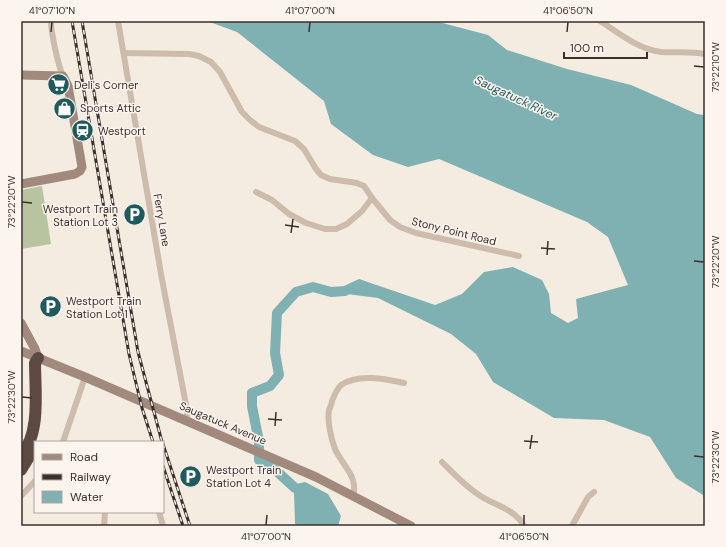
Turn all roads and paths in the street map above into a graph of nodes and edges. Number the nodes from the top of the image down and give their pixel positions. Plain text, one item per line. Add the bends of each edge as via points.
1 (51, 21) edge
2 (118, 21) edge
3 (600, 21) edge
4 (124, 53) junction
5 (705, 54) edge
6 (21, 75) edge
7 (63, 76) junction
8 (21, 184) edge
9 (256, 192) dead end
10 (372, 198) junction
11 (519, 256) dead end
12 (21, 323) edge
13 (21, 351) edge
14 (38, 358) junction
15 (85, 377) junction
16 (404, 383) dead end
17 (187, 421) junction
18 (37, 441) edge
19 (64, 441) edge
20 (34, 449) edge
21 (21, 455) edge
22 (442, 462) dead end
23 (21, 470) edge
24 (34, 482) edge
25 (594, 492) dead end
26 (21, 496) edge
27 (353, 496) junction
28 (105, 513) edge
29 (159, 513) edge
30 (104, 526) edge
31 (163, 526) edge
32 (411, 526) edge
33 (524, 526) edge
34 (572, 526) edge

1 - 7 street
2 - 4 street, Ferry Lane
3 - 5 street via 638,45 659,51
4 - 10 street, Stony Point Road via 189,54 211,62 220,72 242,112 250,120 259,127 295,141 304,149 321,175 364,186
4 - 17 street, Ferry Lane
6 - 7 main road
7 - 8 main road via 68,86 82,165 80,171 72,175
9 - 10 street via 272,200 289,214 325,229 336,229 347,224
10 - 11 street, Stony Point Road via 390,220 400,227 416,233
12 - 14 main road
13 - 14 main road, Saugatuck Avenue
14 - 15 main road, Saugatuck Avenue
14 - 18 highway via 41,365 40,428
14 - 21 highway via 35,363 34,429 30,443
15 - 17 main road, Saugatuck Avenue
15 - 19 street
16 - 27 street via 375,378 356,380 341,385 334,397 329,410 331,433 336,449 354,480
17 - 27 main road, Saugatuck Avenue
20 - 23 highway
22 - 33 street via 479,495 510,510
24 - 26 street
25 - 34 street via 588,497
27 - 32 main road, Saugatuck Avenue
28 - 30 street
29 - 31 street

